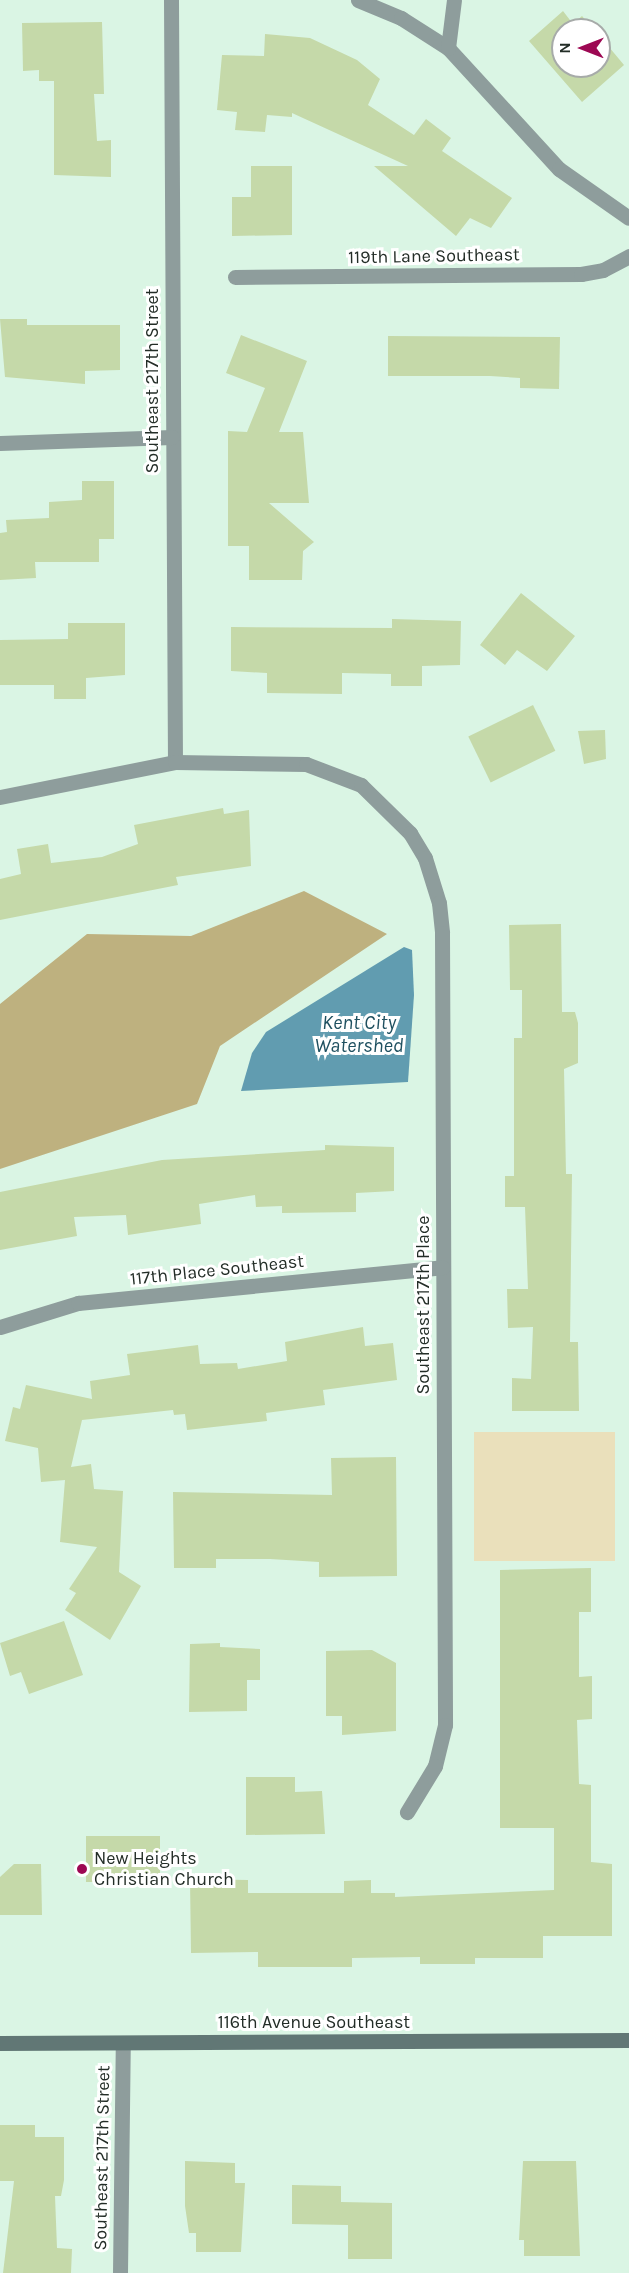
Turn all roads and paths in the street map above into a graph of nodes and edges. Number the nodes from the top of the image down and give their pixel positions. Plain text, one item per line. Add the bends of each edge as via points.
1 (171, 0) edge
2 (358, 0) edge
3 (454, 0) edge
4 (386, 5) edge
5 (448, 48) junction
6 (629, 218) edge
7 (629, 256) edge
8 (234, 277) dead end
9 (172, 437) junction
10 (0, 443) edge
11 (174, 762) junction
12 (0, 797) edge
13 (442, 1267) junction
14 (0, 1328) edge
15 (407, 1812) dead end
16 (629, 2040) edge
17 (0, 2043) edge
18 (123, 2043) junction
19 (120, 2273) edge

1 - 9 street, Southeast 217th Street
2 - 4 street
3 - 5 street
4 - 5 street
5 - 6 street via 559,169
7 - 8 street, 119th Lane Southeast via 581,274
9 - 10 street
9 - 11 street, Southeast 217th Street
11 - 12 street, Southeast 217th Place
11 - 13 street, Southeast 217th Place via 306,764 337,772 384,805 425,858 439,903
13 - 14 street, 117th Place Southeast via 78,1304
13 - 15 street, Southeast 217th Place via 445,1725 435,1766
16 - 18 main road, 116th Avenue Southeast
17 - 18 main road, 116th Avenue Southeast
18 - 19 street, Southeast 217th Street

